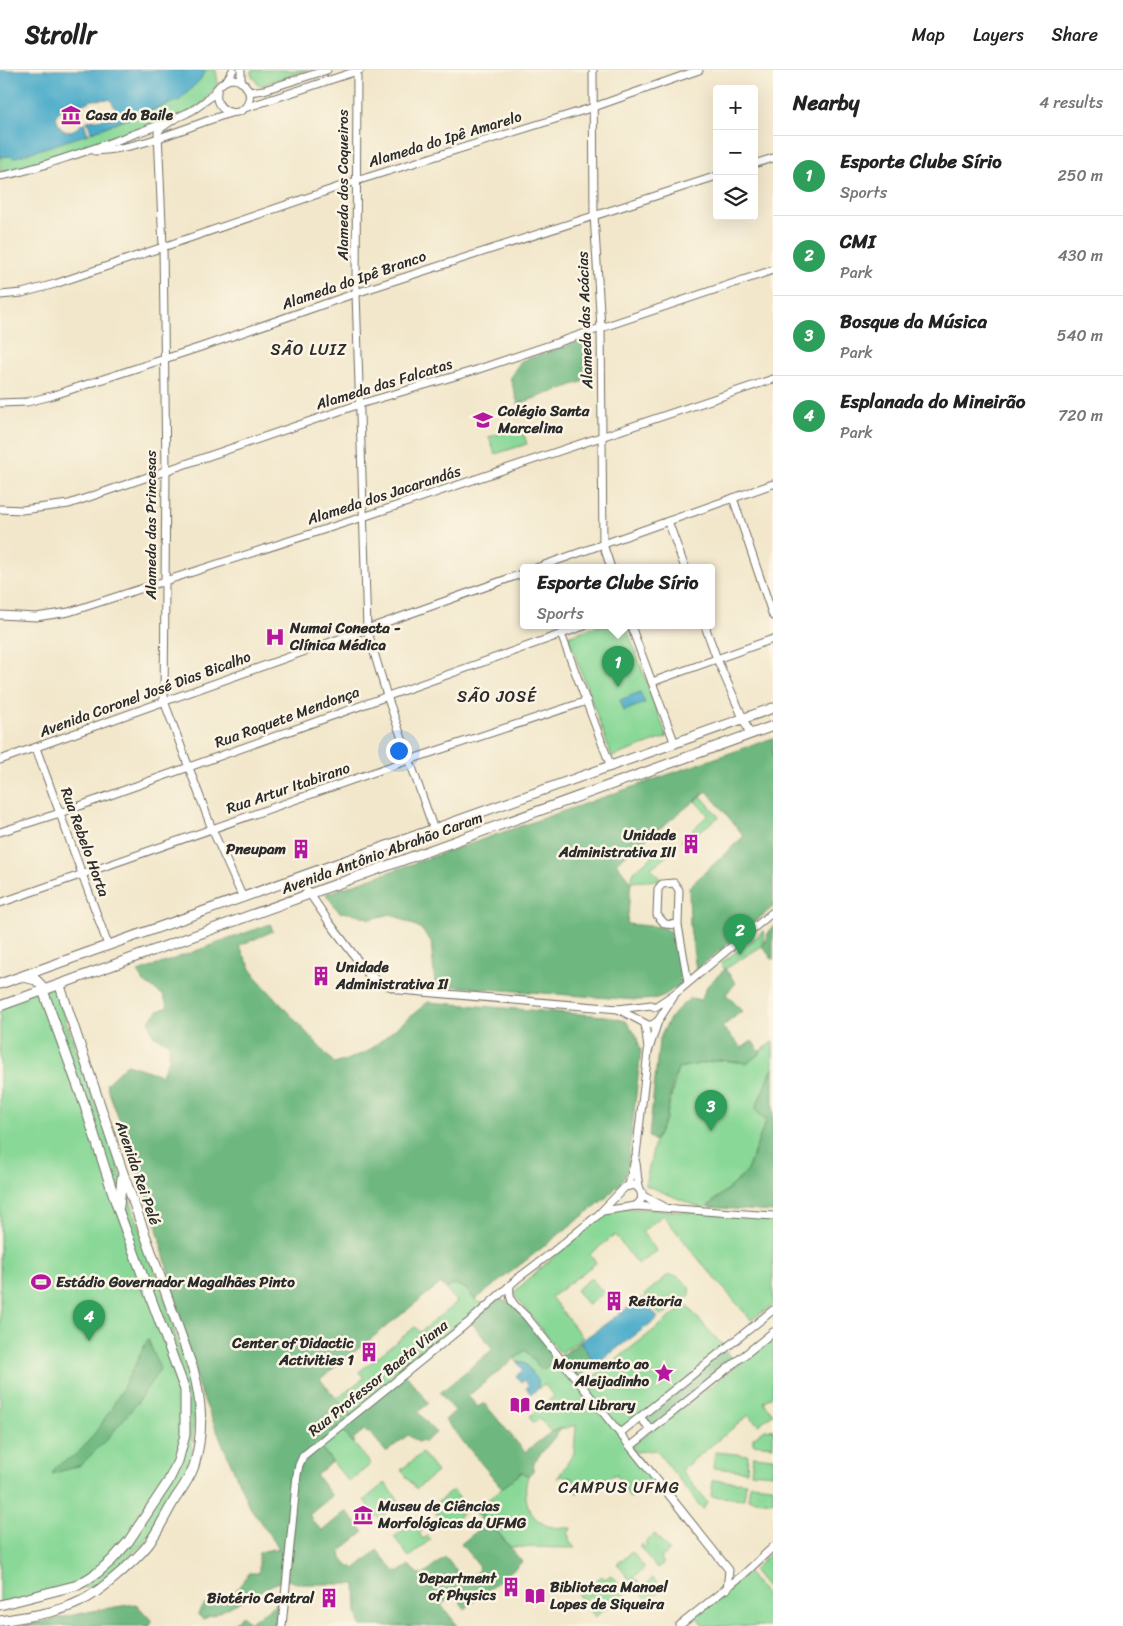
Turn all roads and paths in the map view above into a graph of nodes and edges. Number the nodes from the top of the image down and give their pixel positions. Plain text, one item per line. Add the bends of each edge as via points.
1 (233, 70) edge
2 (241, 70) edge
3 (327, 70) edge
4 (358, 70) edge
5 (593, 70) edge
6 (699, 70) edge
7 (227, 80) junction
8 (242, 82) junction
9 (218, 88) junction
10 (249, 92) junction
11 (594, 107) junction
12 (244, 108) junction
13 (234, 113) junction
14 (174, 119) junction
15 (158, 138) junction
16 (87, 152) junction
17 (773, 158) edge
18 (758, 163) edge
19 (0, 176) edge
20 (713, 177) edge
21 (356, 181) junction
22 (594, 215) junction
23 (163, 247) junction
24 (773, 270) edge
25 (356, 293) junction
26 (0, 295) edge
27 (600, 328) junction
28 (164, 359) junction
29 (773, 379) edge
30 (0, 404) edge
31 (360, 404) junction
32 (601, 438) junction
33 (166, 470) junction
34 (773, 484) edge
35 (733, 498) junction
36 (0, 509) edge
37 (363, 517) junction
38 (668, 521) junction
39 (603, 544) junction
40 (547, 564) edge
41 (610, 564) edge
42 (684, 564) edge
43 (520, 574) edge
44 (166, 581) junction
45 (0, 615) edge
46 (773, 616) edge
47 (367, 629) junction
48 (575, 629) edge
49 (632, 629) edge
50 (706, 629) edge
51 (561, 634) junction
52 (773, 639) edge
53 (717, 659) junction
54 (652, 682) junction
55 (387, 696) junction
56 (164, 701) junction
57 (586, 701) junction
58 (773, 708) edge
59 (744, 719) junction
60 (773, 726) edge
61 (750, 734) junction
62 (675, 744) junction
63 (36, 748) junction
64 (0, 760) edge
65 (410, 760) junction
66 (189, 767) junction
67 (611, 767) junction
68 (522, 798) junction
69 (60, 813) junction
70 (527, 814) junction
71 (212, 829) junction
72 (434, 830) junction
73 (0, 832) edge
74 (82, 875) junction
75 (299, 878) junction
76 (310, 895) junction
77 (242, 898) junction
78 (0, 903) edge
79 (773, 912) edge
80 (678, 925) junction
81 (108, 945) junction
82 (22, 976) junction
83 (688, 982) junction
84 (0, 984) edge
85 (60, 986) junction
86 (44, 991) junction
87 (677, 992) junction
88 (0, 1006) edge
89 (645, 1007) junction
90 (654, 1007) junction
91 (618, 1009) junction
92 (659, 1019) junction
93 (644, 1022) junction
94 (648, 1052) junction
95 (71, 1066) junction
96 (93, 1084) junction
97 (636, 1155) junction
98 (122, 1173) junction
99 (626, 1187) junction
100 (642, 1194) junction
101 (632, 1206) junction
102 (673, 1209) junction
103 (603, 1211) junction
104 (118, 1212) junction
105 (773, 1216) edge
106 (508, 1287) junction
107 (166, 1292) junction
108 (151, 1298) junction
109 (491, 1302) junction
110 (512, 1303) junction
111 (773, 1310) edge
112 (773, 1332) edge
113 (640, 1417) junction
114 (651, 1430) junction
115 (620, 1433) junction
116 (631, 1446) junction
117 (773, 1547) edge
118 (729, 1570) junction
119 (744, 1574) junction
120 (727, 1589) junction
121 (28, 1599) junction
122 (0, 1605) edge
123 (0, 1609) edge
124 (0, 1621) edge
125 (282, 1626) edge
126 (679, 1626) edge

1 - 7 street
2 - 8 street
3 - 10 street
4 - 12 street
4 - 21 street, Alameda dos Coqueiros
5 - 11 street, Alameda das Acácias
6 - 11 street, Alameda do Ipê Amarelo
7 - 8 street
7 - 9 street
8 - 10 street
9 - 13 street via 217,103
9 - 14 street via 189,113
10 - 12 street
11 - 21 street, Alameda do Ipê Amarelo
11 - 22 street, Alameda das Acácias
12 - 13 street
13 - 15 street
14 - 15 street via 161,128
14 - 16 street
15 - 16 street via 111,150
15 - 23 street, Alameda das Princesas
16 - 19 street
17 - 18 street
20 - 22 street, Alameda do Ipê Branco
21 - 23 street, Alameda do Ipê Amarelo
21 - 25 street, Alameda dos Coqueiros
22 - 25 street, Alameda do Ipê Branco
22 - 27 street, Alameda das Acácias
23 - 26 street, Alameda do Ipê Amarelo via 55,284
23 - 28 street, Alameda das Princesas
24 - 27 street, Alameda das Falcatas
25 - 28 street, Alameda do Ipê Branco
25 - 31 street, Alameda dos Coqueiros
27 - 31 street, Alameda das Falcatas via 476,370
27 - 32 street, Alameda das Acácias
28 - 30 street, Alameda do Ipê Branco via 44,398
28 - 33 street, Alameda das Princesas
29 - 32 street, Alameda dos Jacarandás
31 - 33 street, Alameda das Falcatas
31 - 37 street, Alameda dos Coqueiros
32 - 37 street, Alameda dos Jacarandás
32 - 39 street, Alameda das Acácias
33 - 36 street, Alameda das Falcatas via 69,504 22,510
33 - 44 street, Alameda das Princesas
34 - 35 street
35 - 38 street
35 - 46 street
37 - 44 street, Alameda dos Jacarandás
37 - 47 street, Alameda dos Coqueiros
38 - 39 street
38 - 42 street
39 - 40 street
39 - 41 street, Alameda das Acácias
43 - 47 street, Avenida Coronel José Dias Bicalho
44 - 45 street, Alameda dos Jacarandás via 69,612 36,617
44 - 56 street, Alameda das Princesas
47 - 55 street, Alameda dos Coqueiros
47 - 56 street, Avenida Coronel José Dias Bicalho
48 - 51 street, Rua Roquete Mendonça
49 - 54 street
50 - 53 street
51 - 55 street, Rua Roquete Mendonça
51 - 57 street
52 - 53 street
53 - 54 street
53 - 59 street
54 - 62 street
55 - 65 street, Alameda dos Coqueiros
55 - 66 street, Rua Roquete Mendonça
56 - 63 street, Avenida Coronel José Dias Bicalho
56 - 66 street, Alameda das Princesas
57 - 65 street, Rua Artur Itabirano
57 - 67 street
58 - 59 main road, Avenida Antônio Abrahão Caram
59 - 61 street
59 - 62 main road, Avenida Antônio Abrahão Caram
60 - 61 main road, Avenida Antônio Abrahão Caram
61 - 70 main road, Avenida Antônio Abrahão Caram
62 - 67 main road, Avenida Antônio Abrahão Caram
63 - 64 street, Avenida Coronel José Dias Bicalho
63 - 69 street, Rua Rebelo Horta
65 - 71 street, Rua Artur Itabirano
65 - 72 street, Alameda dos Coqueiros
66 - 69 street, Rua Roquete Mendonça
66 - 71 street, Alameda das Princesas
67 - 68 main road, Avenida Antônio Abrahão Caram
68 - 70 main road
68 - 72 main road, Avenida Antônio Abrahão Caram
69 - 73 street, Rua Roquete Mendonça
69 - 74 street, Rua Rebelo Horta
70 - 76 main road, Avenida Antônio Abrahão Caram
71 - 74 street, Rua Artur Itabirano
71 - 77 street, Alameda das Princesas
72 - 75 main road, Avenida Antônio Abrahão Caram
74 - 78 street, Rua Artur Itabirano
74 - 81 street, Rua Rebelo Horta
75 - 76 street
75 - 77 main road, Avenida Antônio Abrahão Caram
76 - 85 main road, Avenida Antônio Abrahão Caram
76 - 91 street via 368,974 381,983 400,990
77 - 81 main road, Avenida Antônio Abrahão Caram
79 - 83 street
80 - 80 street via 679,890 674,882 662,884 658,889 657,915 665,924
80 - 83 street
81 - 82 main road, Avenida Antônio Abrahão Caram
82 - 84 main road, Avenida Antônio Abrahão Caram
82 - 86 main road via 36,980
83 - 87 street
85 - 86 main road, Avenida Antônio Abrahão Caram
85 - 96 main road, Avenida Rei Pelé
86 - 88 main road, Avenida Antônio Abrahão Caram
86 - 95 main road, Avenida Rei Pelé
87 - 90 street
87 - 92 street
89 - 90 street
89 - 91 street
89 - 93 street via 640,1014
90 - 92 street via 659,1011
91 - 93 street
92 - 93 street via 652,1024
92 - 94 street
93 - 94 street
94 - 97 street
95 - 96 main road
95 - 104 main road, Avenida Rei Pelé
96 - 98 main road, Avenida Rei Pelé
97 - 99 street
97 - 100 street
98 - 104 main road
98 - 107 main road, Avenida Rei Pelé
99 - 100 street via 638,1187
99 - 101 street via 621,1193 622,1201
99 - 103 street, Rua Professor Baeta Viana
100 - 101 street via 642,1200
100 - 102 street
101 - 102 street, Rua Professor Baeta Viana
101 - 103 street, Rua Professor Baeta Viana
102 - 105 street, Rua Professor Baeta Viana
103 - 106 street, Rua Professor Baeta Viana
104 - 108 main road, Avenida Rei Pelé
106 - 109 street, Rua Professor Baeta Viana
106 - 110 street
107 - 108 main road
107 - 124 main road, Avenida Rei Pelé via 201,1402 193,1469 147,1545 118,1574 81,1601 54,1611
108 - 121 main road, Avenida Rei Pelé via 185,1390 185,1435 178,1461 139,1527 112,1560 78,1585
109 - 110 street via 506,1300
109 - 125 street, Rua Professor Baeta Viana via 303,1456 297,1475
110 - 115 street
111 - 113 street
112 - 114 street
113 - 114 street
113 - 115 street
114 - 116 street
115 - 116 street
116 - 118 street
117 - 119 street
118 - 119 street
118 - 120 street
119 - 120 street
120 - 126 street
121 - 122 main road
121 - 123 main road

